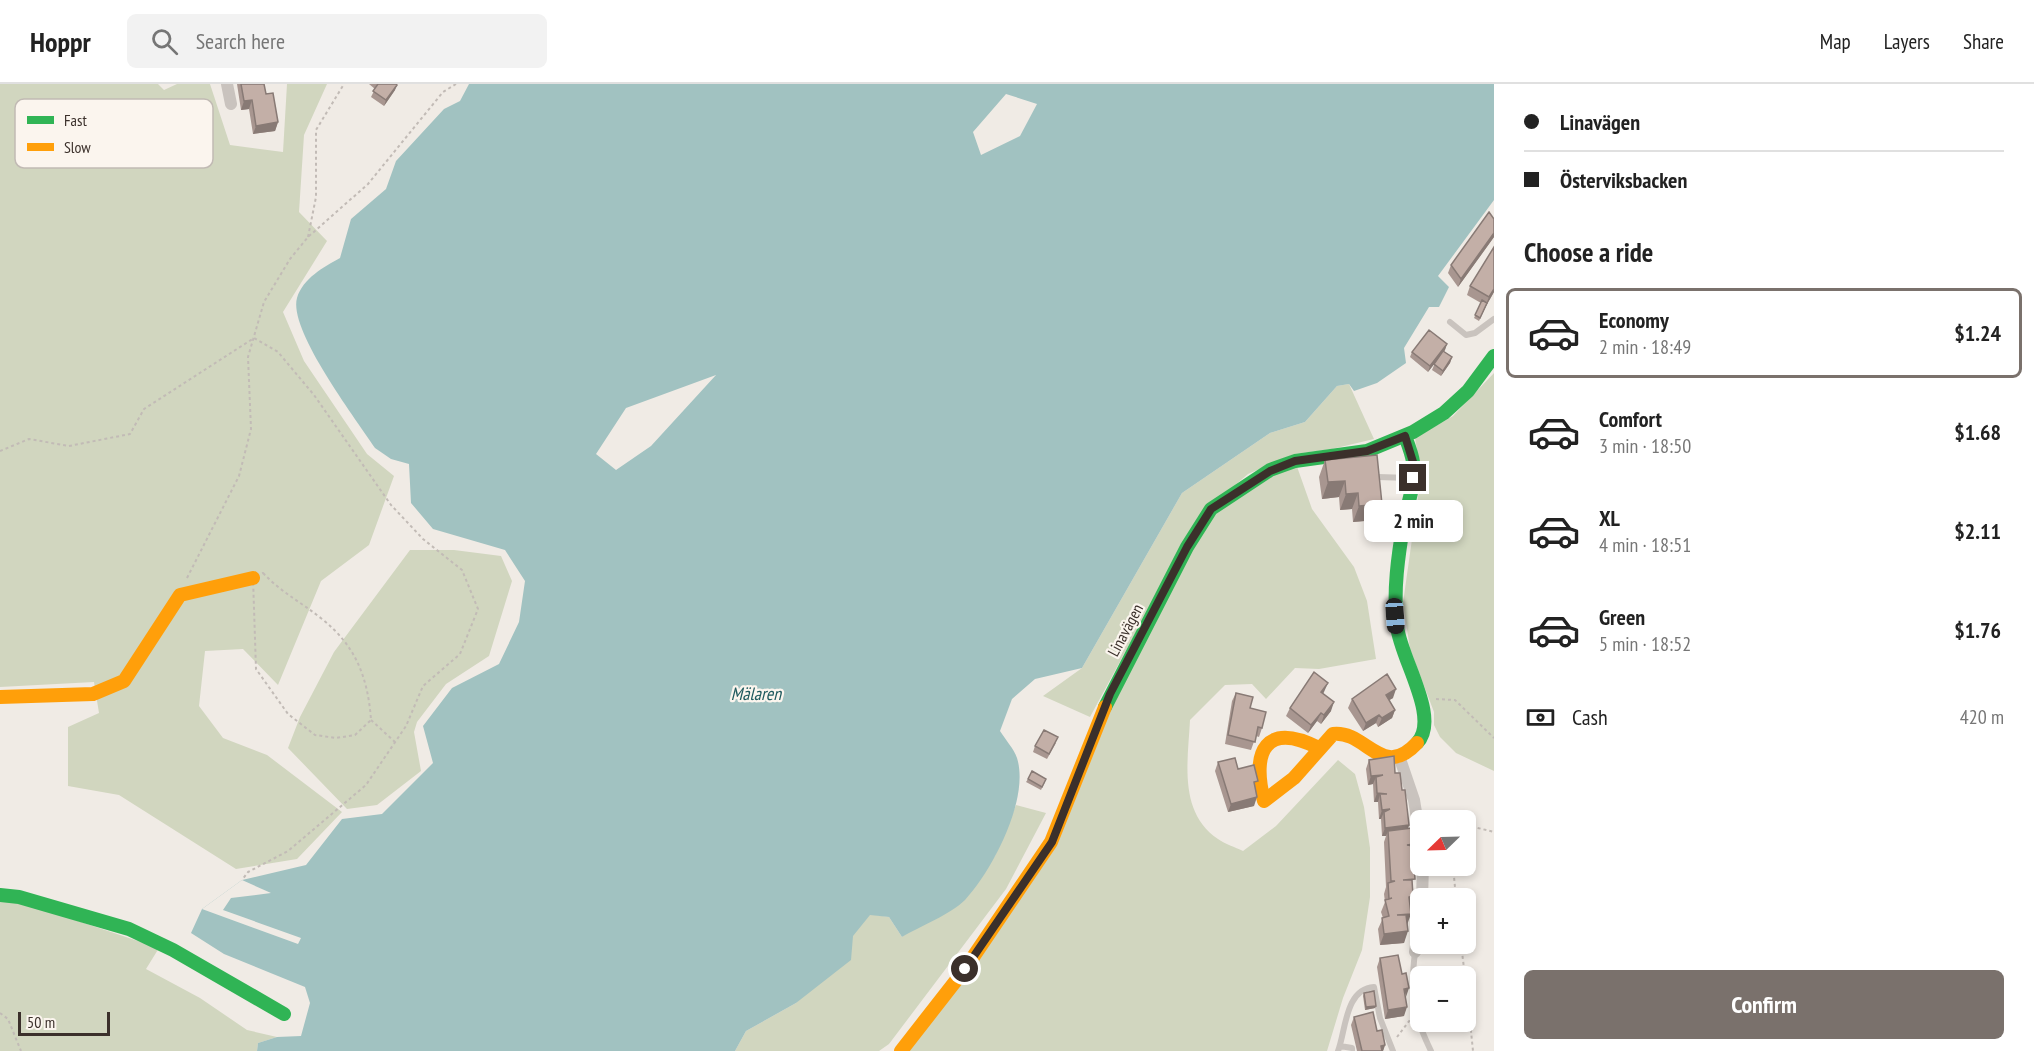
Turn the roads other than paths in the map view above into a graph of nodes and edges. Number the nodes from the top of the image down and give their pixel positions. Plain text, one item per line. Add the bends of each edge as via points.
1 (227, 84) edge
2 (231, 104) dead end
3 (1494, 319) edge
4 (1450, 322) dead end
5 (1494, 356) edge
6 (1405, 436) junction
7 (1378, 477) edge
8 (1413, 478) junction
9 (253, 578) road end
10 (0, 697) edge
11 (1319, 748) junction
12 (1399, 756) junction
13 (1415, 810) edge
14 (0, 895) edge
15 (1415, 954) edge
16 (284, 1014) dead end
17 (1339, 1048) edge
18 (1392, 1048) edge
19 (901, 1051) edge
20 (1353, 1051) edge
21 (1431, 1051) edge

1 - 2 street
3 - 4 lane via 1466,335
5 - 6 street, Linavägen via 1468,391 1444,413
6 - 8 street
6 - 19 street, Linavägen via 1367,451 1295,461 1270,471 1211,509 1110,694 1052,842 965,969
7 - 8 lane
8 - 12 street via 1394,603 1401,652 1423,703 1426,723 1419,742
9 - 10 street via 180,594 124,681 93,694
11 - 11 street via 1294,780 1264,801 1257,773 1257,760 1264,749 1282,736
11 - 12 street via 1327,737 1337,733 1379,756
12 - 13 street
14 - 16 street via 129,929
15 - 21 lane via 1414,1015
17 - 18 lane via 1345,1018 1355,997 1366,987 1374,987 1380,1018
17 - 20 lane

